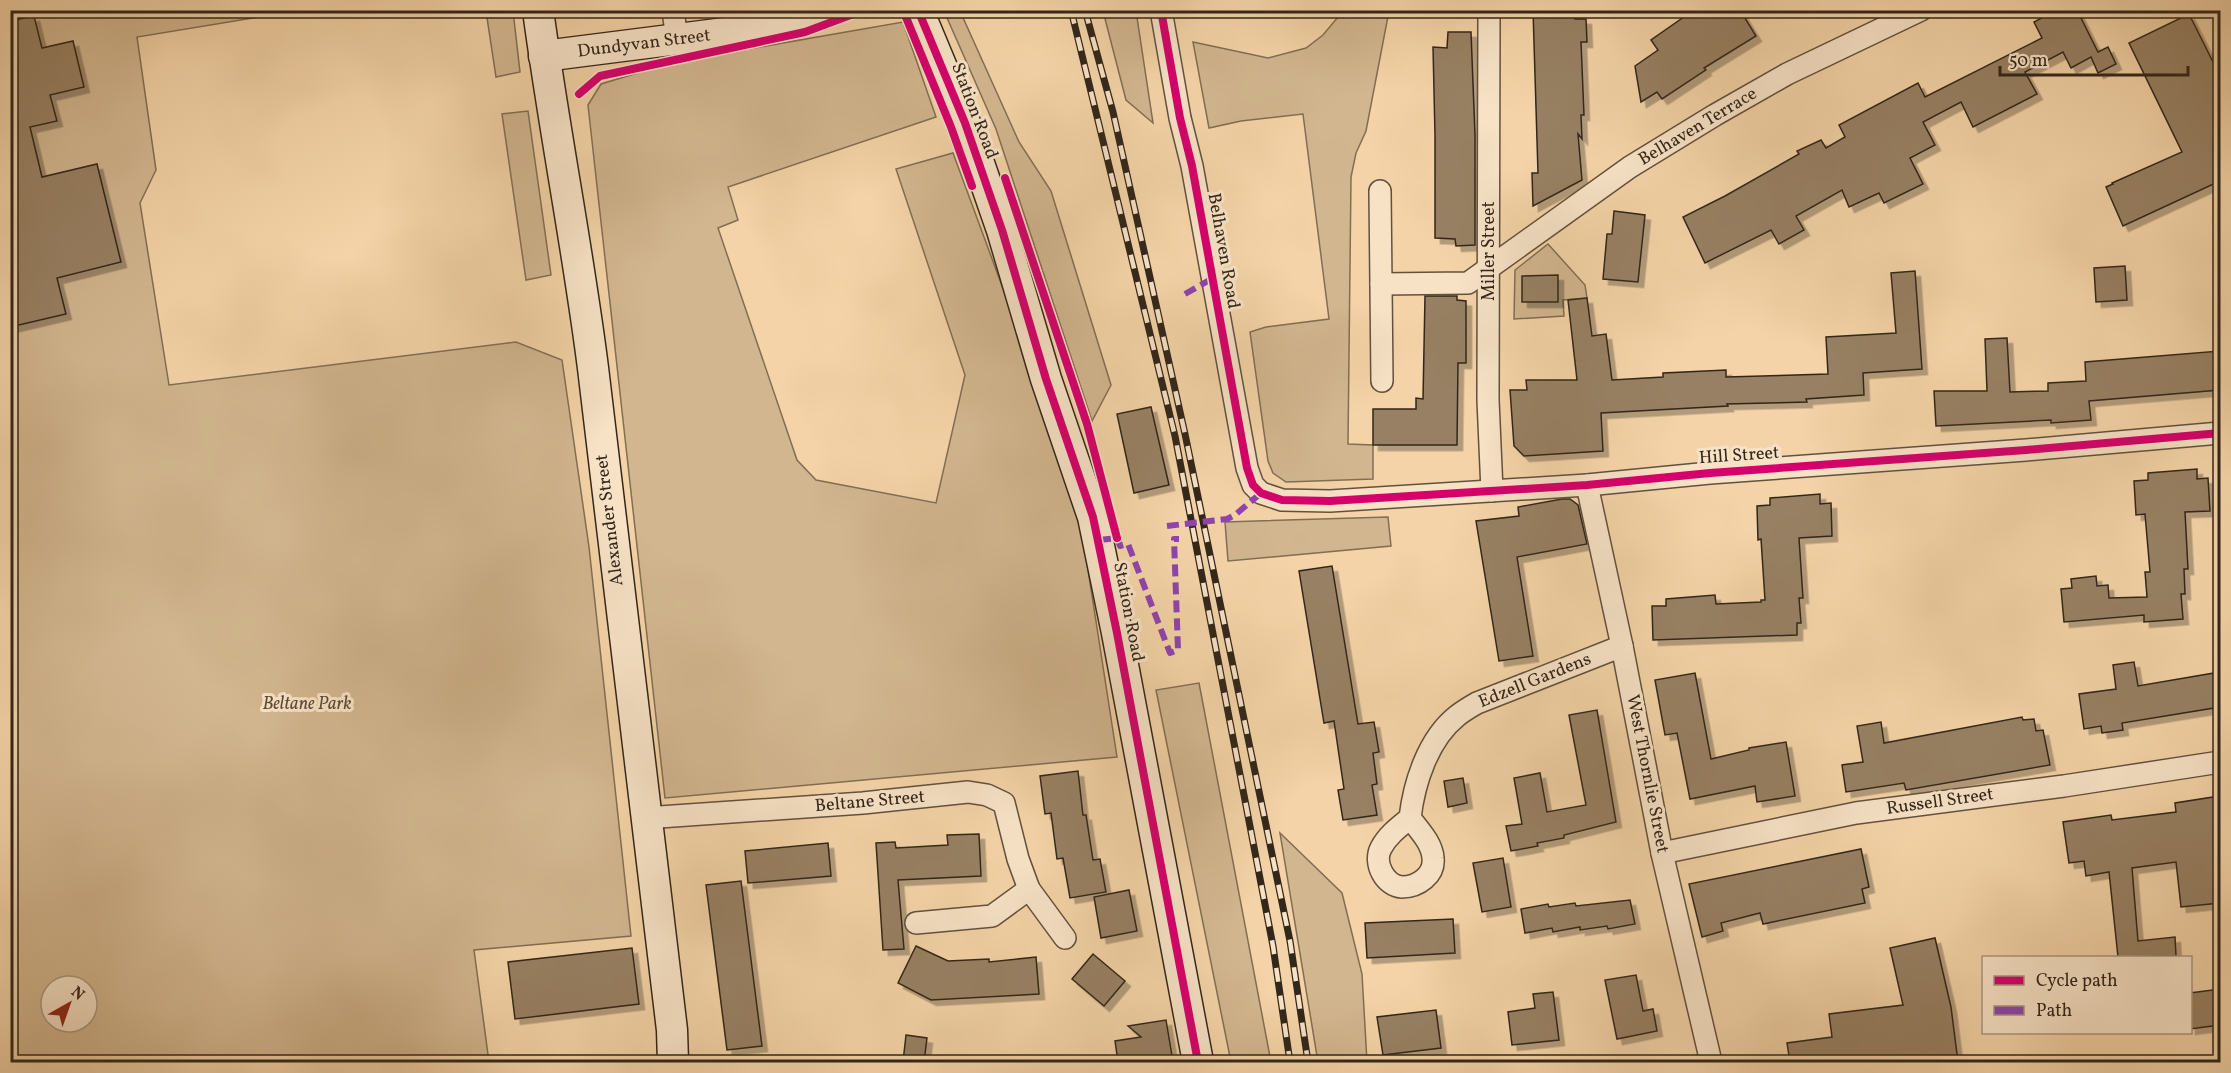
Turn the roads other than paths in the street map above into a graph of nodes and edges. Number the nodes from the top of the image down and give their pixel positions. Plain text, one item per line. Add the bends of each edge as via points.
1 (538, 10) edge
2 (673, 10) edge
3 (813, 10) edge
4 (918, 10) edge
5 (1161, 10) edge
6 (1489, 10) edge
7 (1921, 10) edge
8 (677, 40) junction
9 (544, 56) junction
10 (1380, 191) dead end
11 (1489, 267) junction
12 (1381, 284) junction
13 (1382, 381) dead end
14 (2220, 433) edge
15 (1587, 485) junction
16 (1492, 491) junction
17 (1261, 493) joint
18 (1622, 646) junction
19 (2220, 762) edge
20 (1410, 818) dead end
21 (645, 819) junction
22 (1662, 853) junction
23 (1029, 889) junction
24 (916, 923) dead end
25 (1065, 938) dead end
26 (672, 1030) junction
27 (665, 1062) edge
28 (673, 1062) edge
29 (1198, 1062) edge
30 (1711, 1062) edge

1 - 9 street, Alexander Street
2 - 8 street
3 - 8 street, Dundyvan Street via 733,32
4 - 29 street, Station Road via 965,123 1002,230 1046,379 1093,517
5 - 17 street, Belhaven Road via 1247,468 1253,485
6 - 11 street, Miller Street
7 - 11 street, Belhaven Terrace via 1787,74 1715,115 1630,167
8 - 9 street, Dundyvan Street
9 - 21 street, Alexander Street via 592,366
10 - 12 street
11 - 12 street, Belhaven Terrace via 1468,283
11 - 16 street, Miller Street
12 - 13 street
14 - 15 street, Hill Street
15 - 16 street, Hill Street
15 - 18 street, West Thornlie Street
16 - 17 street, Hill Street via 1330,501 1282,500
18 - 20 street, Edzell Gardens via 1477,703 1456,717 1436,739 1427,757
18 - 22 street, West Thornlie Street
19 - 22 street, Russell Street via 1856,813
21 - 23 street, Beltane Street via 968,792 987,795 1004,803
21 - 26 street, Alexander Street
22 - 30 street, West Thornlie Street
23 - 24 street via 992,916
23 - 25 street, Beltane Street
26 - 27 street, Alexander Street
26 - 28 street, Alexander Street

